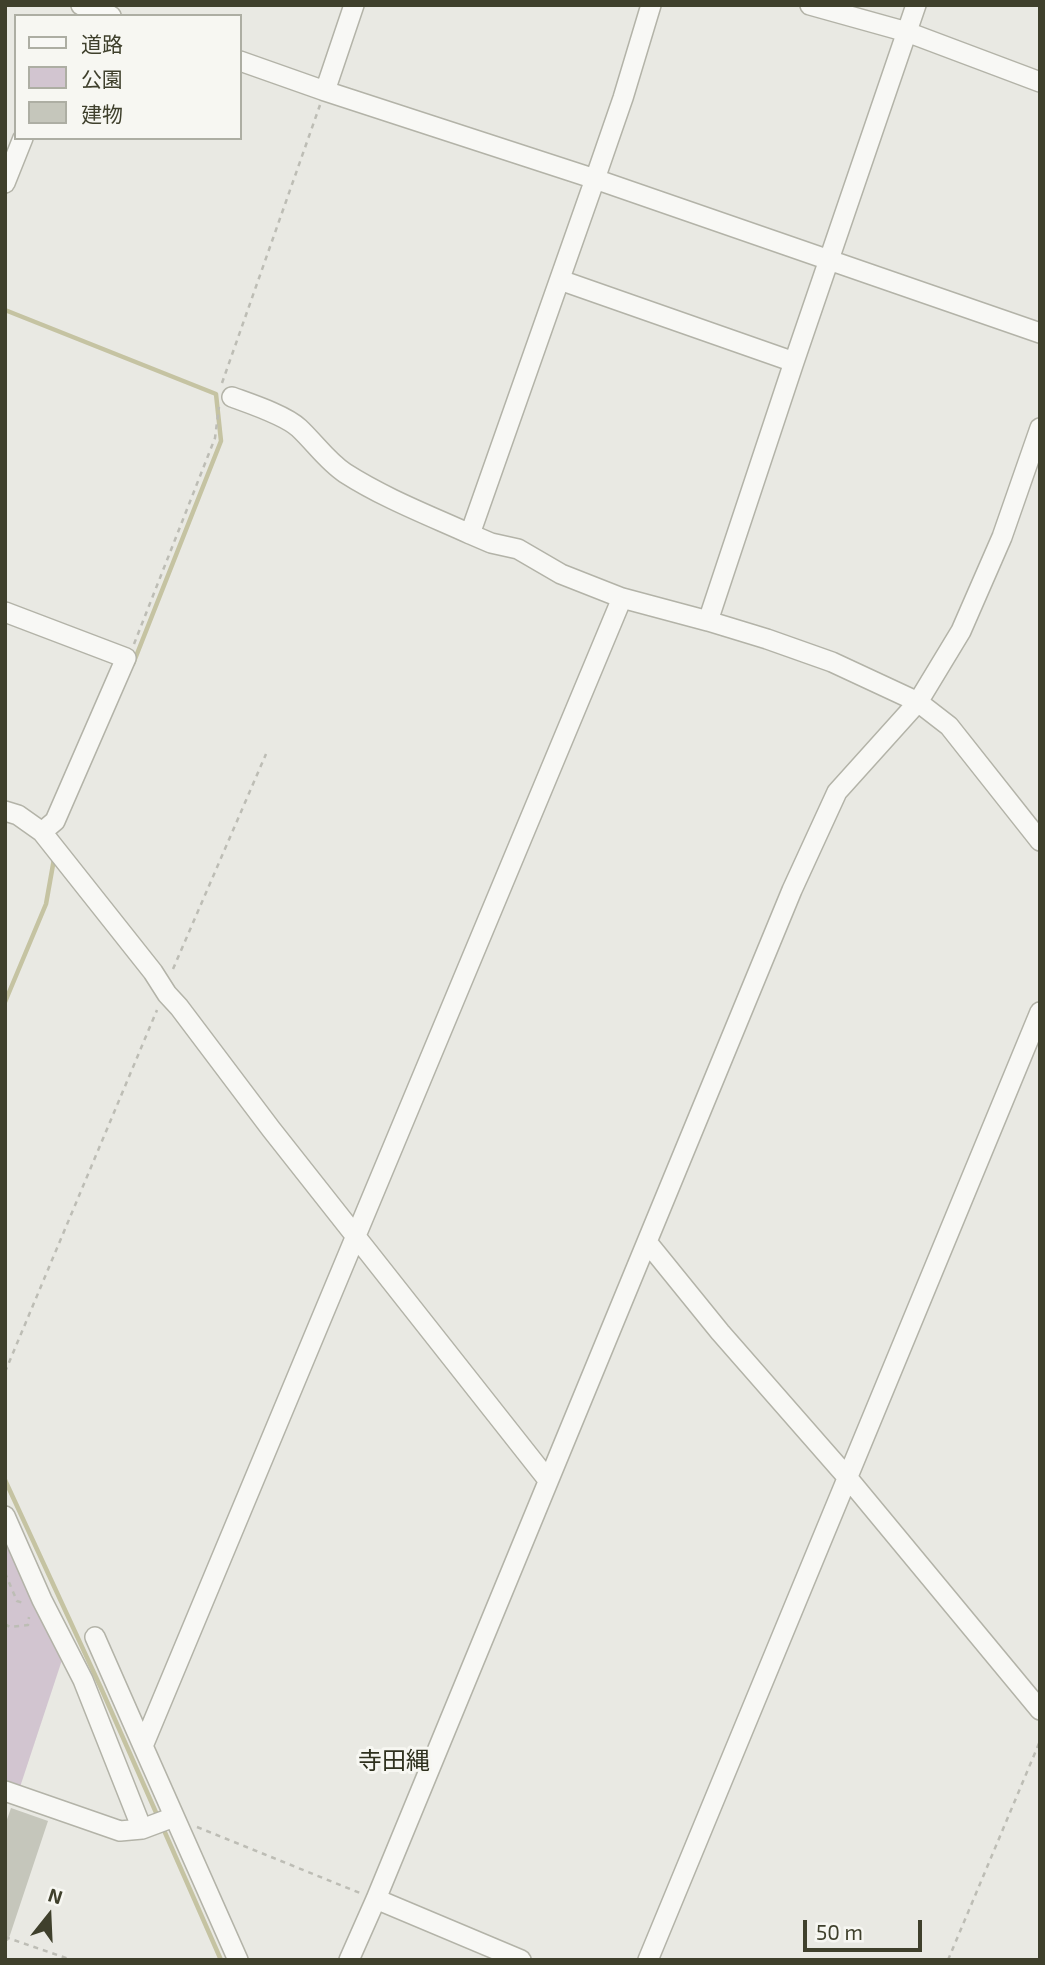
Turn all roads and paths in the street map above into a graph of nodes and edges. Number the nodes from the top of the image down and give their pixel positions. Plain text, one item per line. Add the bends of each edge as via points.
1 (79, 5) edge
2 (354, 5) edge
3 (651, 5) edge
4 (810, 5) edge
5 (916, 5) edge
6 (105, 14) edge
7 (907, 32) junction
8 (242, 62) edge
9 (1040, 82) edge
10 (324, 91) junction
11 (22, 140) edge
12 (595, 179) junction
13 (5, 183) edge
14 (829, 260) junction
15 (560, 280) junction
16 (1040, 333) edge
17 (794, 362) junction
18 (225, 393) junction
19 (1040, 428) edge
20 (470, 534) junction
21 (622, 598) junction
22 (5, 612) edge
23 (708, 621) junction
24 (134, 643) dead end
25 (918, 702) junction
26 (266, 754) dead end
27 (5, 811) edge
28 (42, 832) junction
29 (1040, 841) edge
30 (167, 994) junction
31 (1040, 1012) edge
32 (356, 1236) junction
33 (647, 1242) junction
34 (5, 1372) edge
35 (847, 1477) junction
36 (548, 1480) junction
37 (5, 1516) edge
38 (5, 1573) edge
39 (26, 1604) dead end
40 (30, 1613) dead end
41 (5, 1624) edge
42 (95, 1637) dead end
43 (96, 1674) junction
44 (1040, 1710) edge
45 (1040, 1741) edge
46 (143, 1746) junction
47 (5, 1791) edge
48 (174, 1817) junction
49 (146, 1827) junction
50 (376, 1899) junction
51 (5, 1937) edge
52 (72, 1960) edge
53 (238, 1960) edge
54 (349, 1960) edge
55 (521, 1960) edge
56 (648, 1960) edge
57 (948, 1960) edge

1 - 6 street
2 - 10 street
3 - 12 street
4 - 7 street
5 - 7 street
7 - 9 street
7 - 14 street
8 - 10 street
10 - 12 street
10 - 18 path
11 - 13 street
12 - 14 street
12 - 15 street
14 - 16 street
14 - 17 street
15 - 17 street
15 - 20 street
17 - 23 street
18 - 20 street via 298,427 343,471 373,489
18 - 24 path via 215,438
19 - 25 street via 1002,537 961,631
20 - 21 street via 518,549 561,574
21 - 23 street
21 - 32 street
22 - 28 street via 126,658 55,821
23 - 25 street via 832,662
25 - 29 street via 949,726
25 - 33 street via 837,792
26 - 30 path via 167,983
27 - 28 street
28 - 30 street
30 - 32 street
30 - 34 path
31 - 35 street
32 - 36 street
32 - 46 street
33 - 35 street
33 - 36 street
35 - 44 street
35 - 56 street
36 - 50 street
37 - 43 street via 42,1600
38 - 39 path via 17,1601
40 - 41 path via 28,1625
42 - 43 street
43 - 46 street
43 - 49 street
45 - 57 path
46 - 48 street
47 - 49 street via 120,1830
48 - 49 street
48 - 50 path
48 - 53 street
50 - 54 street
50 - 55 street
51 - 52 path

